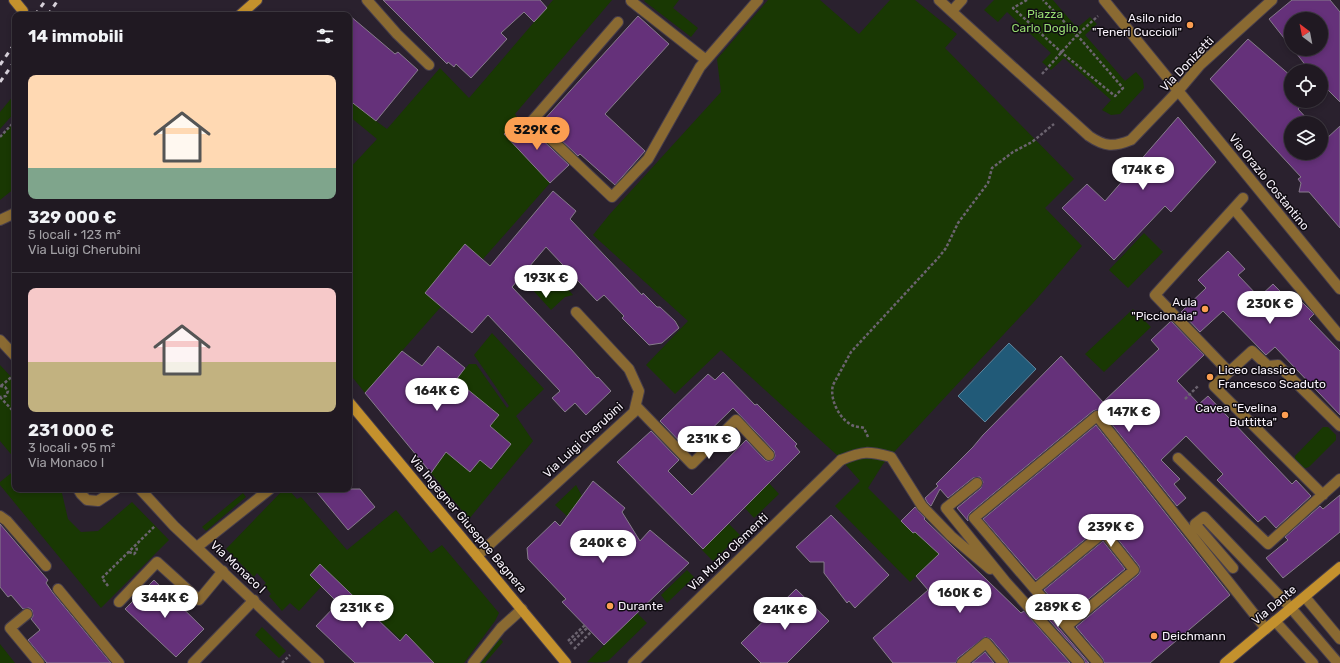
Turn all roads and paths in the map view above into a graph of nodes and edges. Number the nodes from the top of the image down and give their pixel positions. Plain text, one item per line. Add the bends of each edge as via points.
1 (14, 0) edge
2 (257, 0) edge
3 (367, 0) edge
4 (758, 0) edge
5 (939, 0) edge
6 (962, 0) edge
7 (1027, 0) edge
8 (1043, 0) edge
9 (1272, 0) edge
10 (631, 2) dead end
11 (1107, 3) edge
12 (23, 11) dead end
13 (952, 11) junction
14 (243, 12) edge
15 (618, 22) dead end
16 (1077, 36) junction
17 (1062, 52) junction
18 (706, 60) junction
19 (429, 65) dead end
20 (1032, 84) junction
21 (1178, 91) junction
22 (1066, 115) junction
23 (12, 124) edge
24 (0, 137) edge
25 (1244, 198) dead end
26 (1234, 209) junction
27 (12, 214) edge
28 (0, 220) edge
29 (1340, 289) edge
30 (576, 312) dead end
31 (1340, 336) edge
32 (0, 340) edge
33 (12, 353) edge
34 (1229, 372) junction
35 (12, 376) edge
36 (0, 386) edge
37 (636, 406) junction
38 (352, 408) edge
39 (12, 410) edge
40 (1340, 426) edge
41 (873, 453) junction
42 (769, 455) dead end
43 (1178, 458) dead end
44 (1340, 479) edge
45 (976, 482) dead end
46 (80, 492) edge
47 (112, 492) edge
48 (143, 492) edge
49 (266, 492) edge
50 (1323, 495) junction
51 (0, 516) edge
52 (165, 516) junction
53 (136, 545) junction
54 (197, 547) junction
55 (128, 552) junction
56 (478, 556) junction
57 (46, 566) dead end
58 (1340, 567) edge
59 (1233, 568) dead end
60 (223, 572) junction
61 (1008, 584) junction
62 (108, 586) dead end
63 (58, 589) dead end
64 (1035, 589) junction
65 (1305, 597) junction
66 (254, 600) junction
67 (119, 602) dead end
68 (1291, 608) junction
69 (522, 609) junction
70 (27, 614) dead end
71 (1276, 621) junction
72 (585, 625) dead end
73 (1067, 626) junction
74 (587, 628) dead end
75 (1266, 628) junction
76 (591, 632) dead end
77 (1340, 639) edge
78 (568, 641) dead end
79 (570, 644) dead end
80 (574, 649) dead end
81 (39, 663) edge
82 (118, 663) edge
83 (193, 663) edge
84 (319, 663) edge
85 (473, 663) edge
86 (566, 663) edge
87 (632, 663) edge
88 (962, 663) edge
89 (1003, 663) edge
90 (1079, 663) edge
91 (1098, 663) edge
92 (1225, 663) edge
93 (1313, 663) edge
94 (1338, 663) edge

1 - 12 main road
2 - 14 main road
3 - 19 street
4 - 18 street
5 - 13 street
6 - 13 street
7 - 17 path via 1013,8
8 - 16 path
9 - 21 street, Via Donizetti via 1200,65
10 - 18 street
11 - 16 path
11 - 21 street, Via Orazio Costantino
13 - 20 street
15 - 18 street via 532,121 612,197 648,159
16 - 17 path
16 - 17 path via 1123,88 1115,96
17 - 20 path
20 - 22 street
21 - 22 street, Via Donizetti via 1140,133 1121,145 1099,143
21 - 29 street, Via Orazio Costantino
22 - 41 path via 1032,142 992,168 988,183 958,223 939,258 852,352 833,385 831,391 834,403 844,419 854,426 864,428 867,436 874,442
23 - 24 path
25 - 26 street
26 - 31 street
26 - 34 street via 1155,295
27 - 28 street
30 - 37 street, Via Luigi Cherubini via 630,369 639,391
32 - 33 street
34 - 40 street via 1252,351 1268,366 1278,365
34 - 50 street via 1214,386
35 - 36 path
36 - 39 path via 6,388 8,393 0,397
37 - 42 street via 692,464 738,417
37 - 56 street, Via Luigi Cherubini via 634,412
38 - 56 main road, Via Ingegner Giuseppe Bagnera
41 - 61 street via 891,457 922,506 951,536
41 - 87 street, Via Muzio Clementi via 860,453 841,460
43 - 50 street via 1268,544
44 - 50 street
45 - 61 street via 946,508
46 - 47 street via 87,500 98,501
48 - 52 street, Via Monaco I
49 - 54 street
51 - 57 street
52 - 53 path
52 - 54 street, Via Monaco I
53 - 55 path
53 - 55 path via 137,551 134,554
54 - 60 street, Via Monaco I
55 - 62 path via 102,578
56 - 69 main road, Via Ingegner Giuseppe Bagnera
58 - 65 main road, Via Dante
59 - 68 street via 1195,524 1204,517
60 - 66 street, Via Monaco I
60 - 67 street via 199,600 157,562
61 - 90 street
63 - 82 street
64 - 73 street
64 - 73 street via 1104,532 1134,570
64 - 75 street via 974,518 1098,416
65 - 68 main road, Via Dante
65 - 77 street
66 - 83 street
66 - 84 street, Via Monaco I
68 - 71 main road, Via Dante
68 - 94 street
69 - 85 street via 501,628
69 - 86 main road, Via Ingegner Giuseppe Bagnera
70 - 81 street via 10,628
71 - 75 main road, Via Dante
71 - 93 street
72 - 78 path
73 - 91 street
74 - 79 path
75 - 92 main road, Via Dante
76 - 80 path
88 - 89 street via 986,643

